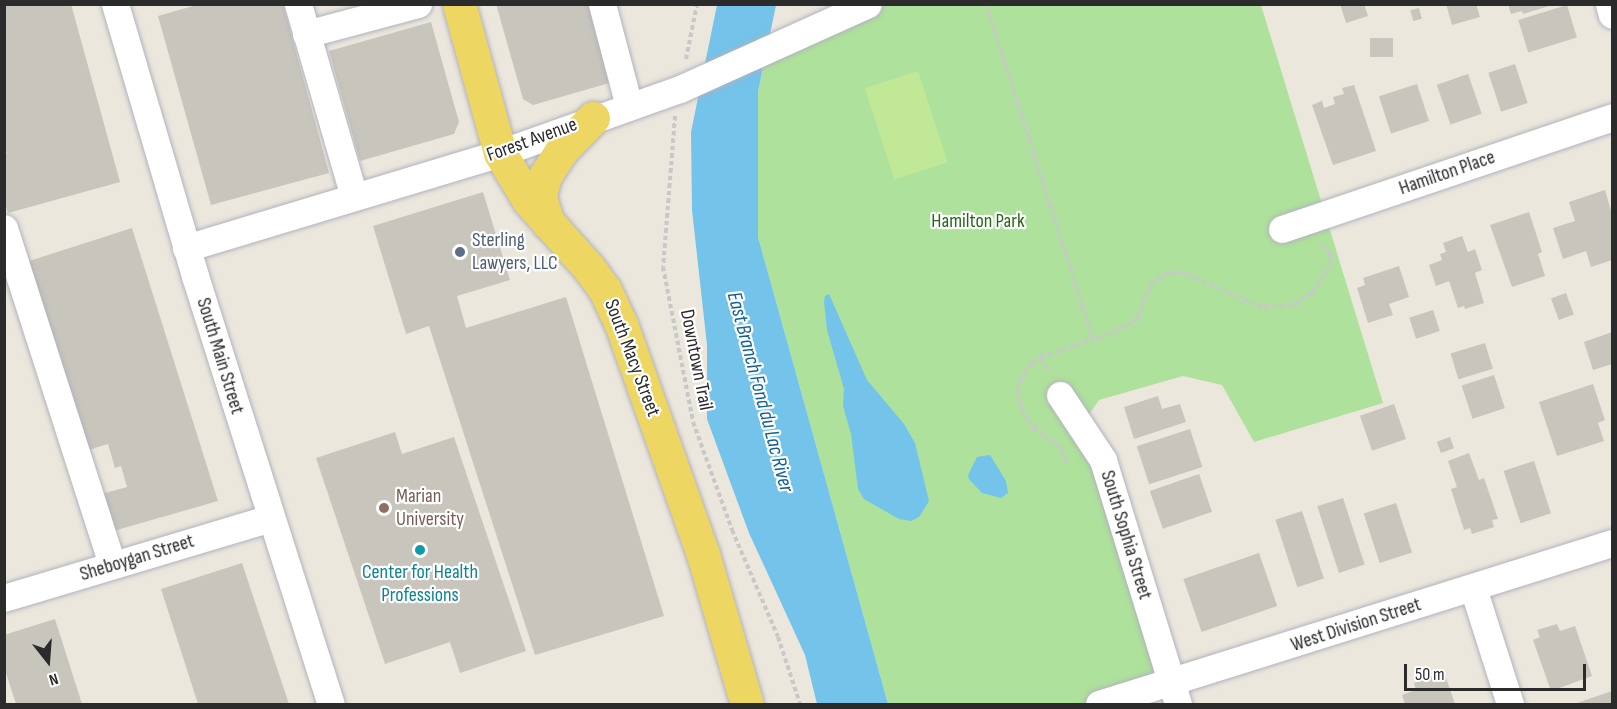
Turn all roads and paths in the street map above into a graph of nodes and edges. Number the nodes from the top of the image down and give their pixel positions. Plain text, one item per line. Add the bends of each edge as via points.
1 (115, 4) edge
2 (298, 4) edge
3 (418, 4) edge
4 (459, 4) edge
5 (602, 4) edge
6 (697, 4) edge
7 (868, 4) edge
8 (986, 4) edge
9 (1609, 4) edge
10 (1612, 15) edge
11 (306, 34) junction
12 (687, 86) junction
13 (629, 106) junction
14 (1612, 117) edge
15 (594, 118) junction
16 (500, 153) junction
17 (354, 197) junction
18 (549, 224) junction
19 (4, 228) edge
20 (1282, 229) joint
21 (186, 248) junction
22 (1093, 340) junction
23 (1060, 395) dead end
24 (1067, 463) dead end
25 (270, 518) junction
26 (1612, 543) edge
27 (112, 565) junction
28 (1473, 588) junction
29 (4, 598) edge
30 (1175, 694) edge
31 (331, 705) edge
32 (747, 705) edge
33 (800, 705) edge
34 (1099, 705) edge
35 (1510, 705) edge

1 - 21 street, South Main Street
2 - 11 street
3 - 11 street
4 - 16 main road, South Macy Street
5 - 13 street
6 - 12 path, Downtown Trail
7 - 12 street, Forest Avenue
8 - 22 path
9 - 10 street
11 - 17 street
12 - 13 street, Forest Avenue
12 - 33 path, Downtown Trail via 674,121 663,267 693,422 732,530 778,637
13 - 15 street, Forest Avenue
14 - 20 street, Hamilton Place
15 - 16 street, Forest Avenue
15 - 18 main road via 561,151 545,176 540,196
16 - 17 street, Forest Avenue
16 - 18 main road, South Macy Street via 529,201
17 - 21 street, Forest Avenue
18 - 32 main road, South Macy Street via 590,268 621,324 703,554
19 - 27 street
20 - 22 path via 1320,243 1331,254 1330,266 1313,292 1296,304 1257,305 1182,272 1165,274 1151,283 1138,318
21 - 25 street, South Main Street
22 - 24 path via 1032,363 1017,390 1022,410 1032,426 1061,448
23 - 30 street, South Sophia Street via 1103,460
25 - 27 street, Sheboygan Street
25 - 31 street, South Main Street
26 - 28 street, West Division Street
27 - 29 street, Sheboygan Street
28 - 30 street, West Division Street
28 - 35 street
30 - 34 street, West Division Street

